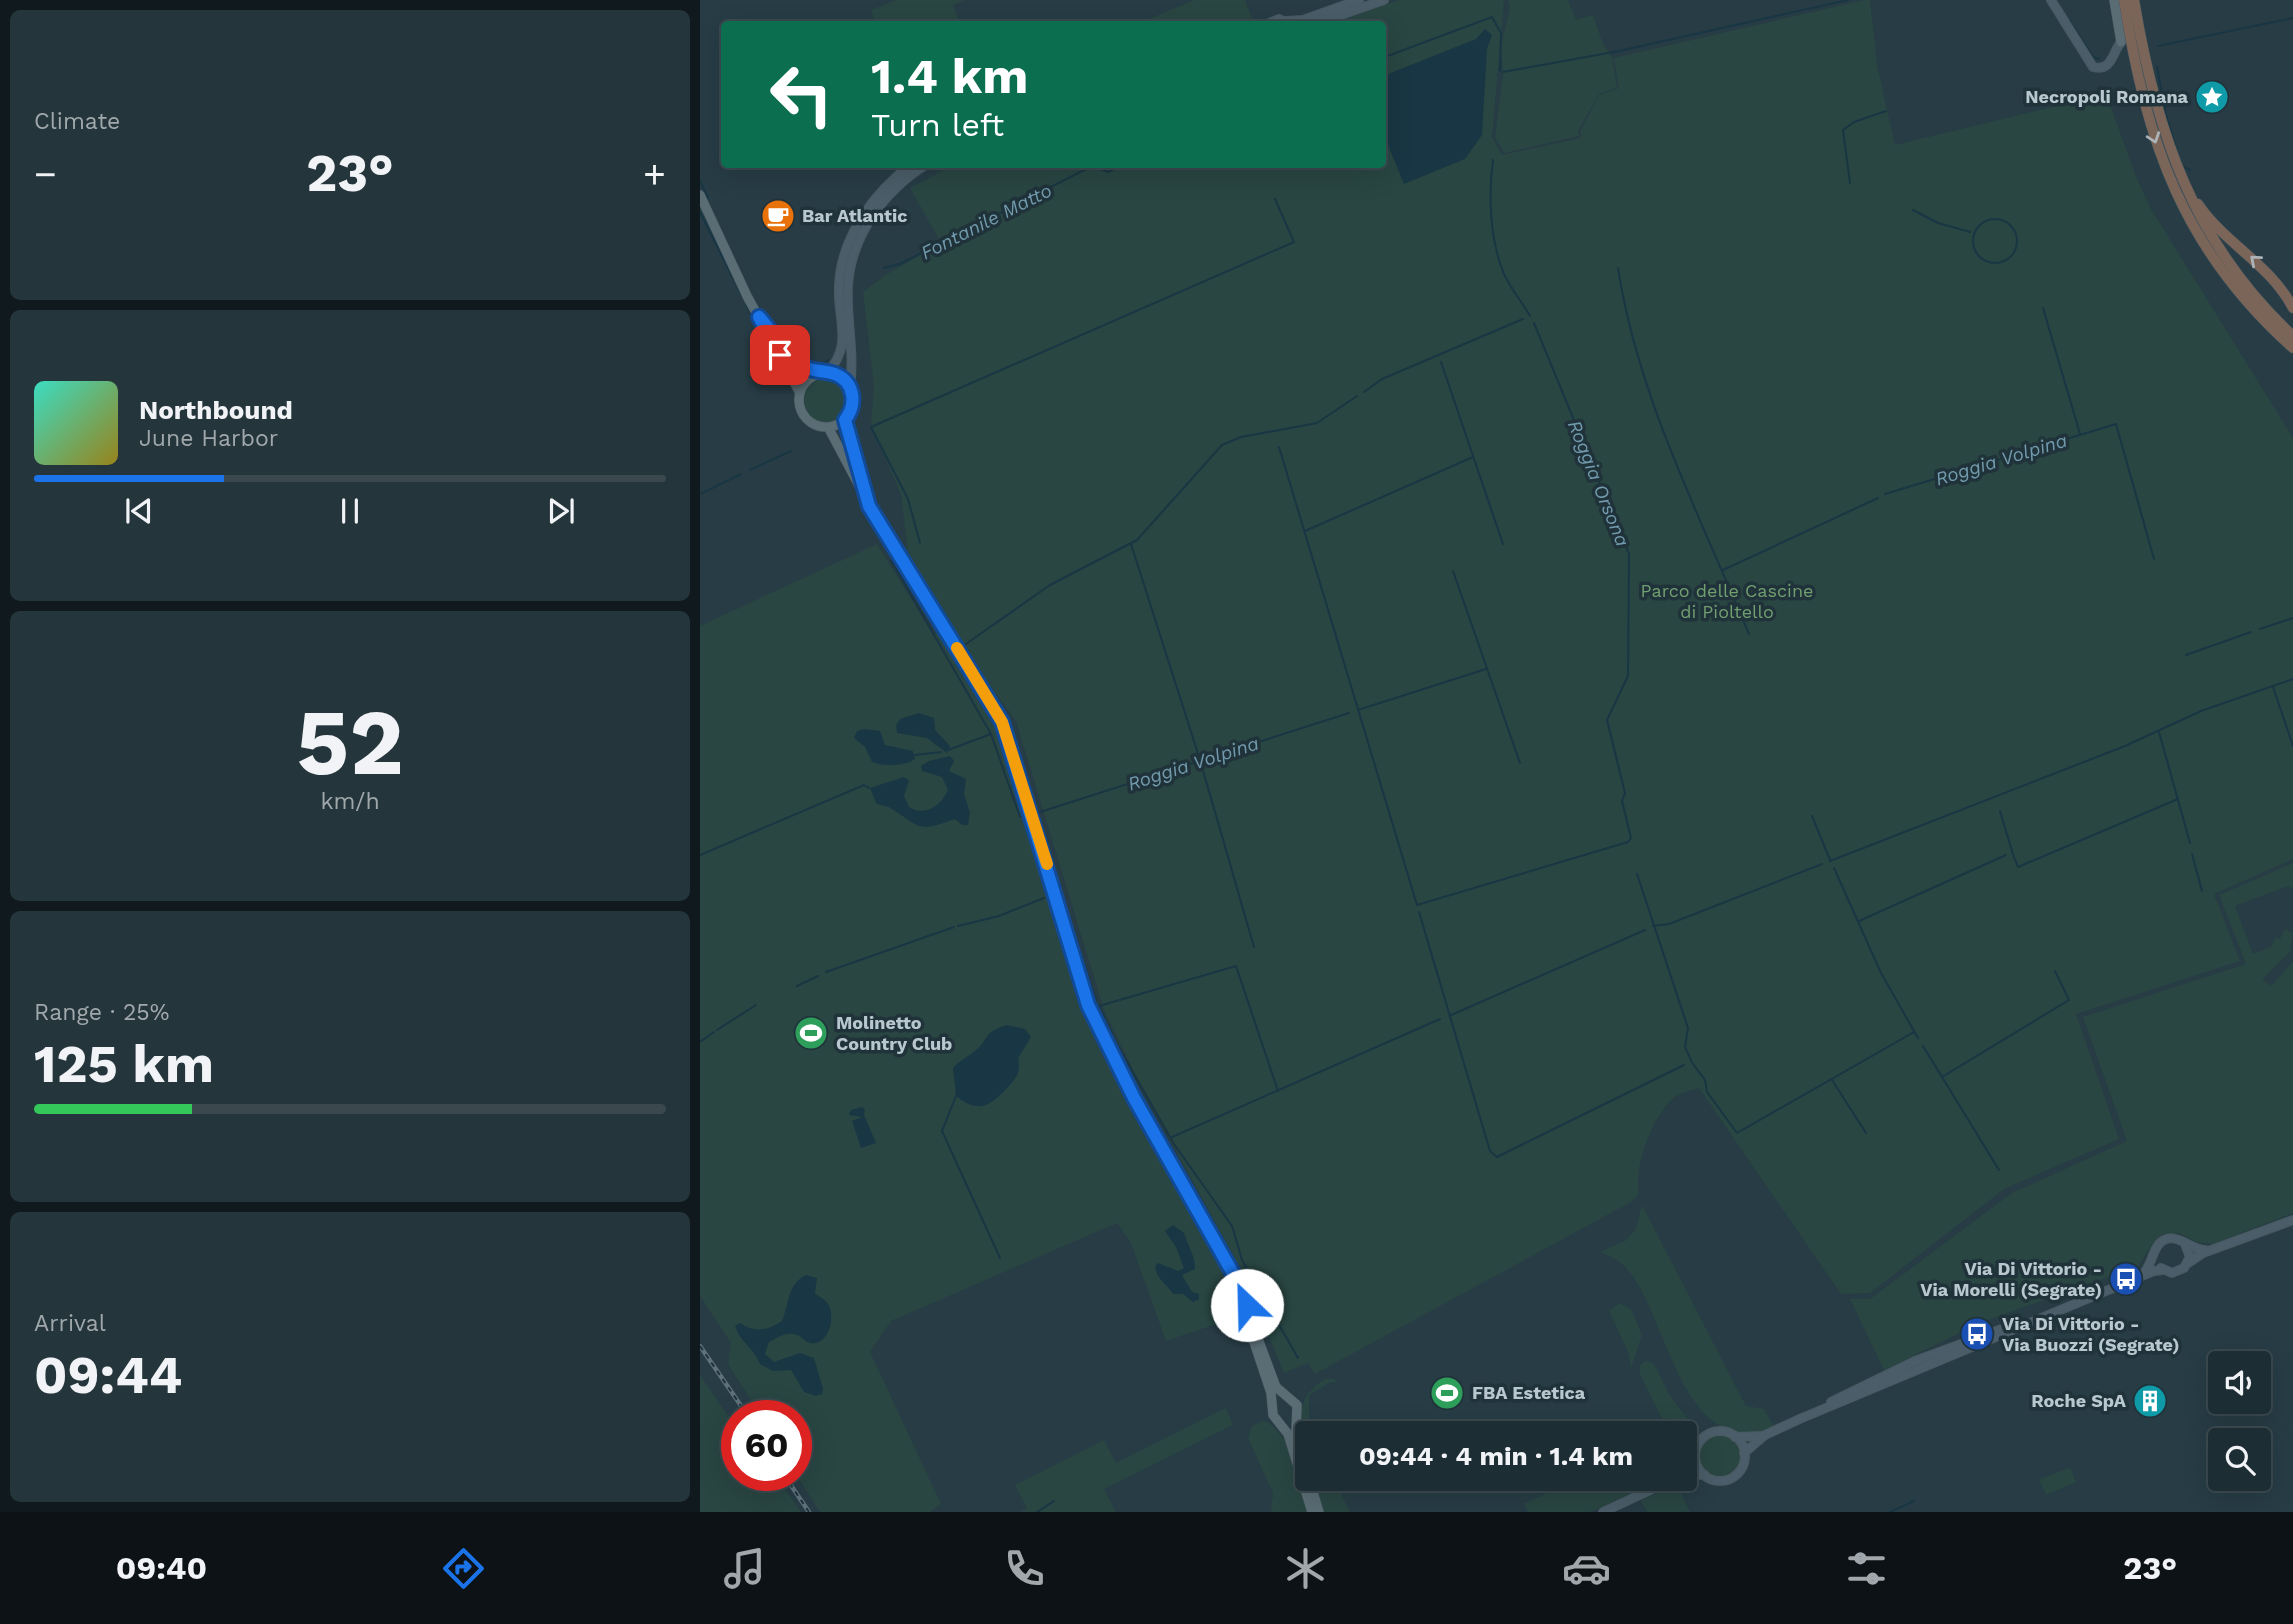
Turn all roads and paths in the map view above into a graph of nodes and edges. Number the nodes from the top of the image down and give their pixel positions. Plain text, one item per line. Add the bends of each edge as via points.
1 (1359, 0) edge
2 (1384, 0) edge
3 (2114, 0) edge
4 (2124, 0) edge
5 (2135, 0) edge
6 (2052, 1) edge
7 (1298, 21) edge
8 (1324, 21) edge
9 (2121, 42) joint
10 (908, 168) edge
11 (922, 168) edge
12 (700, 195) edge
13 (2293, 308) edge
14 (759, 317) junction
15 (2293, 336) edge
16 (2293, 348) edge
17 (823, 373) junction
18 (850, 388) junction
19 (800, 393) junction
20 (845, 420) junction
21 (828, 427) junction
22 (869, 506) junction
23 (2293, 1220) edge
24 (2185, 1244) junction
25 (2213, 1250) junction
26 (2155, 1256) junction
27 (2188, 1263) junction
28 (1228, 1266) junction
29 (2163, 1270) junction
30 (2137, 1280) junction
31 (1285, 1397) junction
32 (1272, 1407) junction
33 (1297, 1416) junction
34 (1297, 1421) edge
35 (1278, 1422) junction
36 (1765, 1436) junction
37 (1735, 1437) junction
38 (1697, 1449) edge
39 (1744, 1454) junction
40 (1697, 1461) edge
41 (1697, 1474) edge
42 (1705, 1475) junction
43 (1313, 1491) edge
44 (1648, 1491) edge
45 (1312, 1512) edge
46 (1319, 1512) edge
47 (1603, 1512) edge

1 - 7 main road
2 - 8 main road
3 - 9 main road
4 -> 16 highway via 2142,99 2177,195 2231,282
13 -> 5 highway via 2272,276 2213,223 2191,190 2153,83
5 - 15 highway via 2155,105 2190,199 2232,269
6 - 9 main road via 2091,66 2103,68
10 - 17 main road via 875,198 850,240 839,288 844,343 836,362
11 - 18 main road via 882,203 858,244 848,289 854,356
12 - 14 main road
14 - 17 main road via 792,356
14 - 19 main road
17 - 18 main road via 841,377
17 - 19 main road via 807,381
18 - 20 main road via 853,405
19 - 21 main road via 805,417 814,425
20 - 21 main road
20 - 22 main road
21 - 22 main road
22 - 28 main road via 1002,722 1071,964 1134,1098
23 - 25 main road
24 - 25 main road
24 - 26 main road via 2177,1238 2166,1239
24 - 27 main road
25 - 27 main road
26 - 29 main road
26 - 30 main road
27 - 29 main road via 2177,1272
28 - 31 main road via 1247,1305 1274,1384
28 - 32 main road
29 - 30 main road
30 - 36 main road
31 - 32 main road
31 - 33 main road via 1296,1403
32 - 35 main road
33 - 34 main road
33 - 35 main road via 1289,1423
35 - 45 main road via 1289,1437
36 - 37 main road
36 - 39 main road
37 - 38 main road via 1709,1434
37 - 39 main road
39 - 42 main road via 1741,1469 1732,1478 1720,1481
40 - 42 main road
41 - 42 main road
43 - 46 main road
44 - 47 main road

